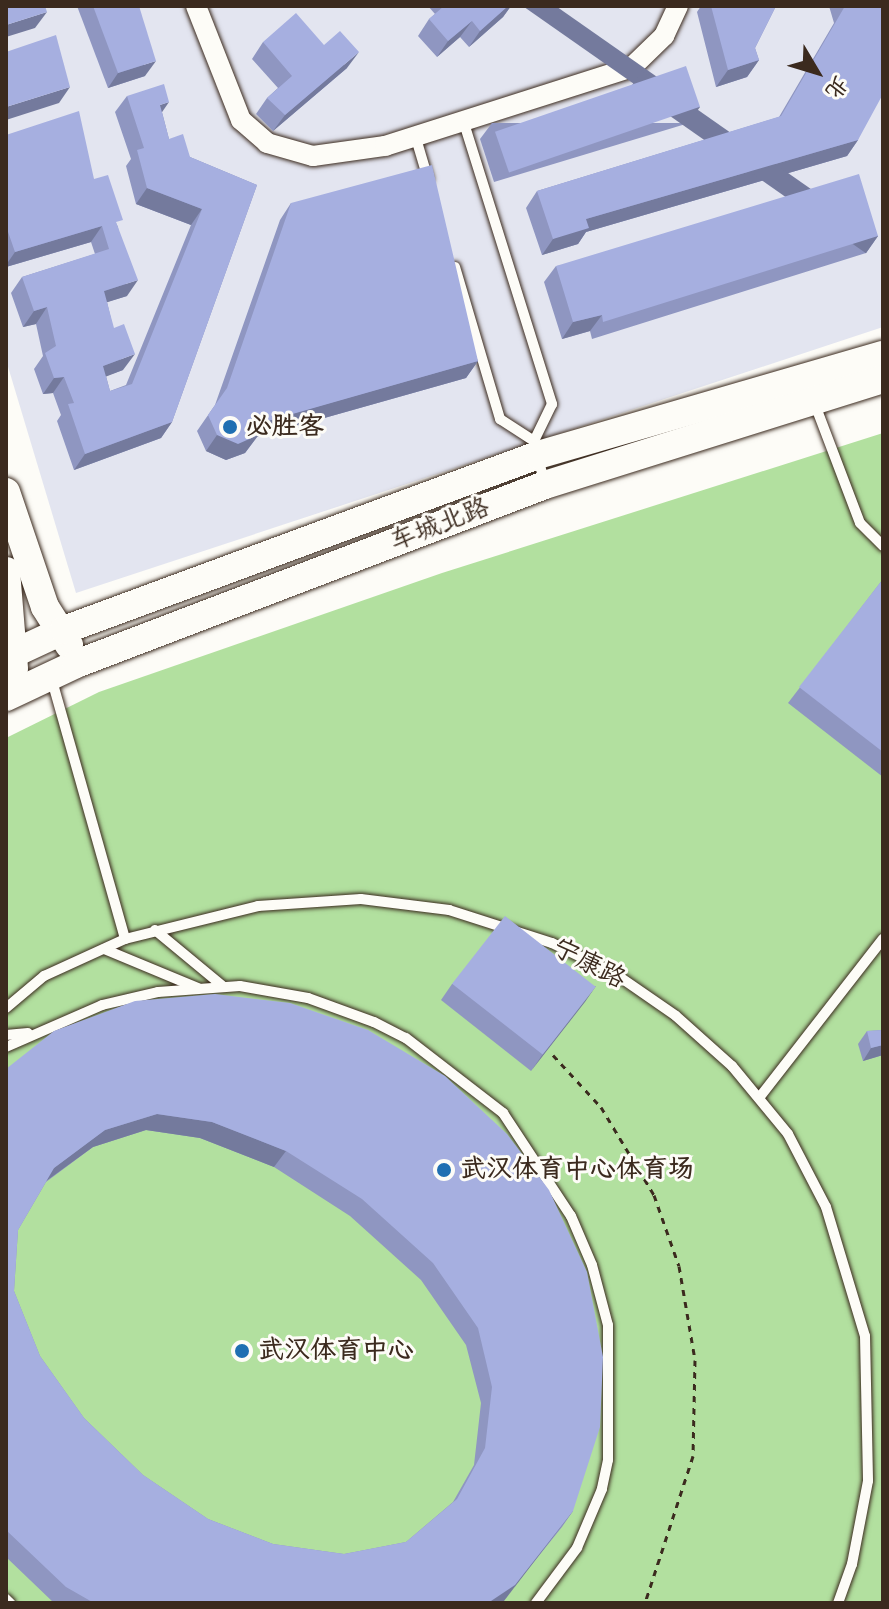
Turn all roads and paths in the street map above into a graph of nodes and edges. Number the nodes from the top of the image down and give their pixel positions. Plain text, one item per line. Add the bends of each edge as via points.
1 (196, 6) edge
2 (678, 6) edge
3 (463, 120) junction
4 (415, 135) junction
5 (433, 195) edge
6 (451, 255) edge
7 (883, 355) edge
8 (883, 379) edge
9 (814, 401) junction
10 (536, 448) junction
11 (545, 485) junction
12 (6, 492) edge
13 (883, 546) edge
14 (6, 571) edge
15 (64, 630) junction
16 (8, 656) edge
17 (63, 670) junction
18 (13, 693) edge
19 (155, 930) junction
20 (125, 939) junction
21 (883, 939) edge
22 (104, 949) junction
23 (224, 987) junction
24 (201, 989) junction
25 (6, 1008) edge
26 (34, 1032) junction
27 (6, 1035) edge
28 (6, 1047) edge
29 (553, 1055) edge
30 (759, 1098) junction
31 (536, 1603) edge
32 (645, 1603) edge
33 (838, 1603) edge

1 - 4 street via 241,120 267,143 313,156 385,146
2 - 3 street via 664,36 632,67
3 - 4 street
3 - 10 lane via 552,404
4 - 5 lane
6 - 10 lane via 500,419
7 - 10 main road, 车城北路
8 - 9 main road, 车城北路
9 - 11 main road, 车城北路
9 - 13 lane via 860,523
10 - 11 lane
10 - 15 main road, 车城北路
11 - 17 main road, 车城北路
12 - 15 main road via 45,607
14 - 16 main road
15 - 16 main road, 车城北路
15 - 17 main road
16 - 18 main road
17 - 18 main road, 车城北路
17 - 20 lane
19 - 20 lane, 宁康路
19 - 23 lane
19 - 30 lane, 宁康路 via 258,906 361,899 449,910 552,943 614,973 676,1016
20 - 22 lane, 宁康路
21 - 30 lane
22 - 24 lane
22 - 25 lane, 宁康路 via 44,976
23 - 24 lane
23 - 31 lane via 308,998 406,1038 503,1113 571,1216 592,1265 608,1325 608,1460 577,1548
24 - 26 lane via 102,1005
26 - 27 lane
26 - 28 lane
29 - 32 path via 601,1107 654,1195 679,1266 690,1328 695,1360 693,1456
30 - 33 lane, 宁康路 via 788,1134 826,1207 865,1336 868,1481

